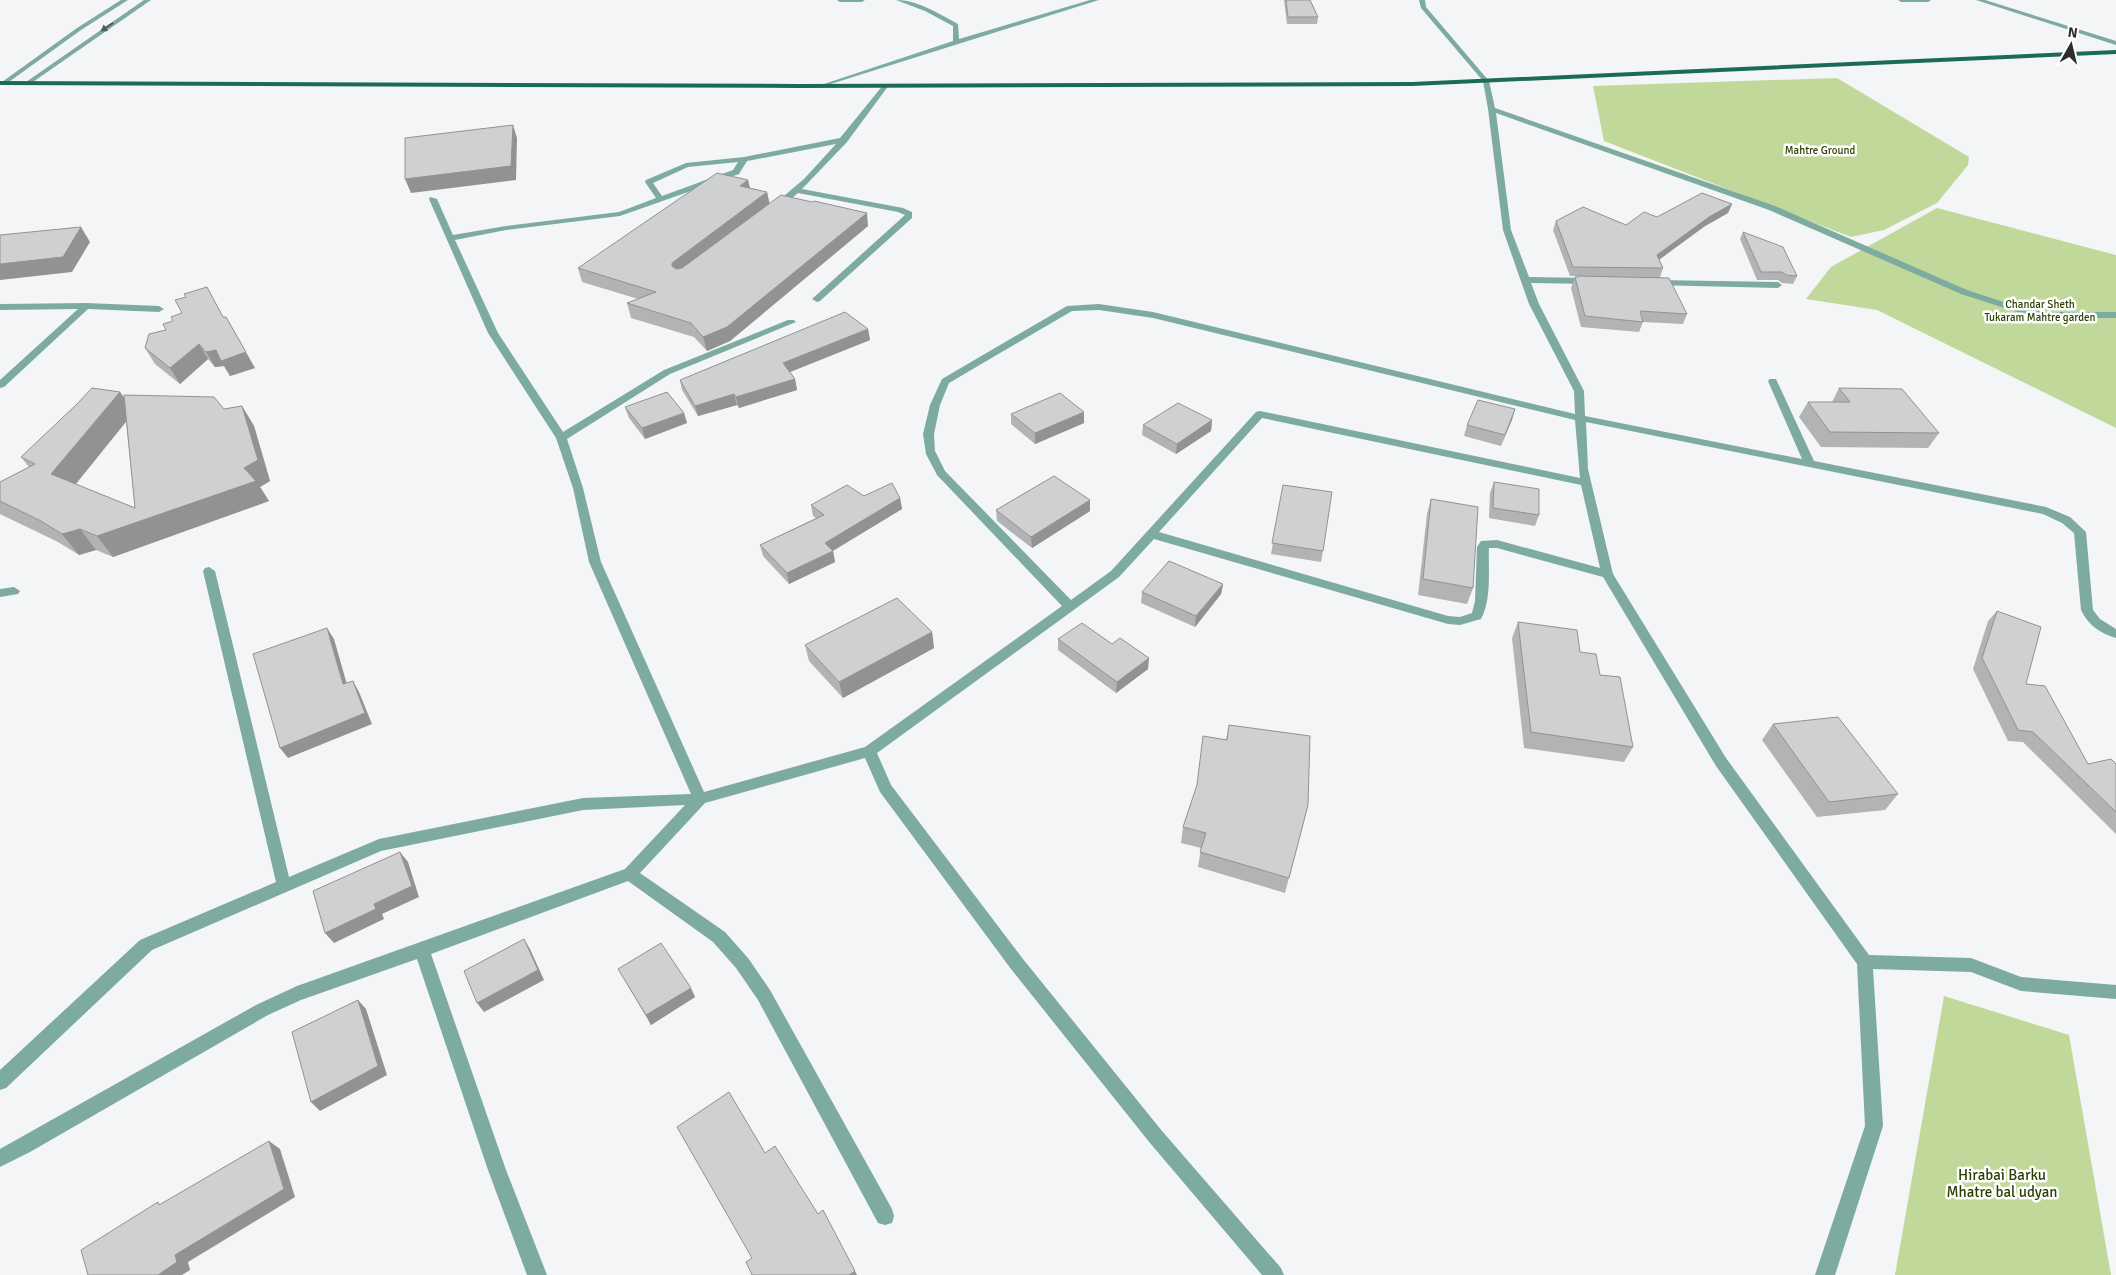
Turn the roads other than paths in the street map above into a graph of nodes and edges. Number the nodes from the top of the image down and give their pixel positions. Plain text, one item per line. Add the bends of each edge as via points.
1 (125, 0) edge
2 (148, 0) edge
3 (840, 0) edge
4 (862, 0) edge
5 (899, 0) edge
6 (919, 0) edge
7 (1096, 0) edge
8 (1422, 0) edge
9 (1902, 0) edge
10 (1928, 0) edge
11 (1978, 0) edge
12 (909, 3) junction
13 (956, 42) junction
14 (2116, 43) edge
15 (2116, 52) edge
16 (63, 57) junction
17 (39, 58) junction
18 (1486, 81) junction
19 (2, 83) edge
20 (28, 83) junction
21 (823, 86) junction
22 (886, 86) junction
23 (1492, 110) junction
24 (844, 140) junction
25 (744, 159) junction
26 (796, 190) junction
27 (433, 199) edge
28 (660, 199) junction
29 (765, 216) edge
30 (450, 238) junction
31 (1526, 280) junction
32 (1603, 282) edge
33 (1642, 282) edge
34 (1778, 285) edge
35 (817, 299) dead end
36 (86, 306) junction
37 (0, 307) edge
38 (159, 309) dead end
39 (2116, 315) edge
40 (790, 322) dead end
41 (1772, 381) dead end
42 (0, 385) edge
43 (1580, 418) junction
44 (560, 438) junction
45 (1810, 464) junction
46 (1586, 482) junction
47 (1151, 534) junction
48 (209, 571) dead end
49 (1607, 574) junction
50 (14, 591) dead end
51 (0, 593) edge
52 (1070, 606) junction
53 (2116, 634) edge
54 (869, 751) junction
55 (700, 800) junction
56 (630, 874) junction
57 (284, 886) junction
58 (422, 950) junction
59 (1865, 962) junction
60 (2116, 992) edge
61 (0, 1082) edge
62 (0, 1158) edge
63 (885, 1216) dead end
64 (537, 1275) edge
65 (1274, 1275) edge
66 (1825, 1275) edge

1 - 17 street
2 -> 16 street
3 - 4 street
5 - 12 street
6 - 12 street
7 - 13 street
8 - 18 street via 1423,7
9 - 10 street
11 - 14 street
12 - 13 street via 956,25
13 - 21 street
15 - 18 main road
16 - 17 street
16 - 20 street
17 - 19 street
18 - 22 main road
18 - 23 street
19 - 20 main road
20 - 21 main road
21 - 22 main road
22 - 24 street
23 - 31 street via 1507,230
23 - 39 street via 1772,208 1964,292 2020,310 2048,315
24 - 25 street
24 - 26 street
25 - 28 street via 736,172
25 - 28 street via 686,165 649,182
26 - 29 street
26 - 35 street via 909,214
27 - 30 street
28 - 30 street via 620,214
30 - 44 street via 493,334
31 - 32 street
31 - 43 street via 1534,304 1579,391
33 - 34 street
36 - 37 street
36 - 38 street
36 - 42 street
40 - 44 street via 668,372
41 - 45 street
43 - 45 street
43 - 46 street
43 - 52 street via 1153,315 1100,307 1070,308 945,381 936,396 929,432 929,450 941,473
44 - 55 street via 578,488 596,562
45 - 53 street via 2046,511 2066,520 2080,532 2090,617
46 - 47 street via 1260,414
46 - 49 street
47 - 49 street via 1460,621 1477,616 1485,544 1497,544
47 - 52 street via 1115,574
48 - 57 street
49 - 59 street via 1722,762
50 - 51 street
52 - 54 street
54 - 55 street
54 - 65 street via 885,788 1017,964 1156,1137
55 - 56 street
55 - 57 street via 583,804 379,845
56 - 58 street
56 - 63 street via 719,937 742,962 764,995
57 - 61 street via 146,945
58 - 62 street via 297,994 262,1010
58 - 64 street via 497,1170
59 - 60 street via 1970,965 2021,984
59 - 66 street via 1874,1126

